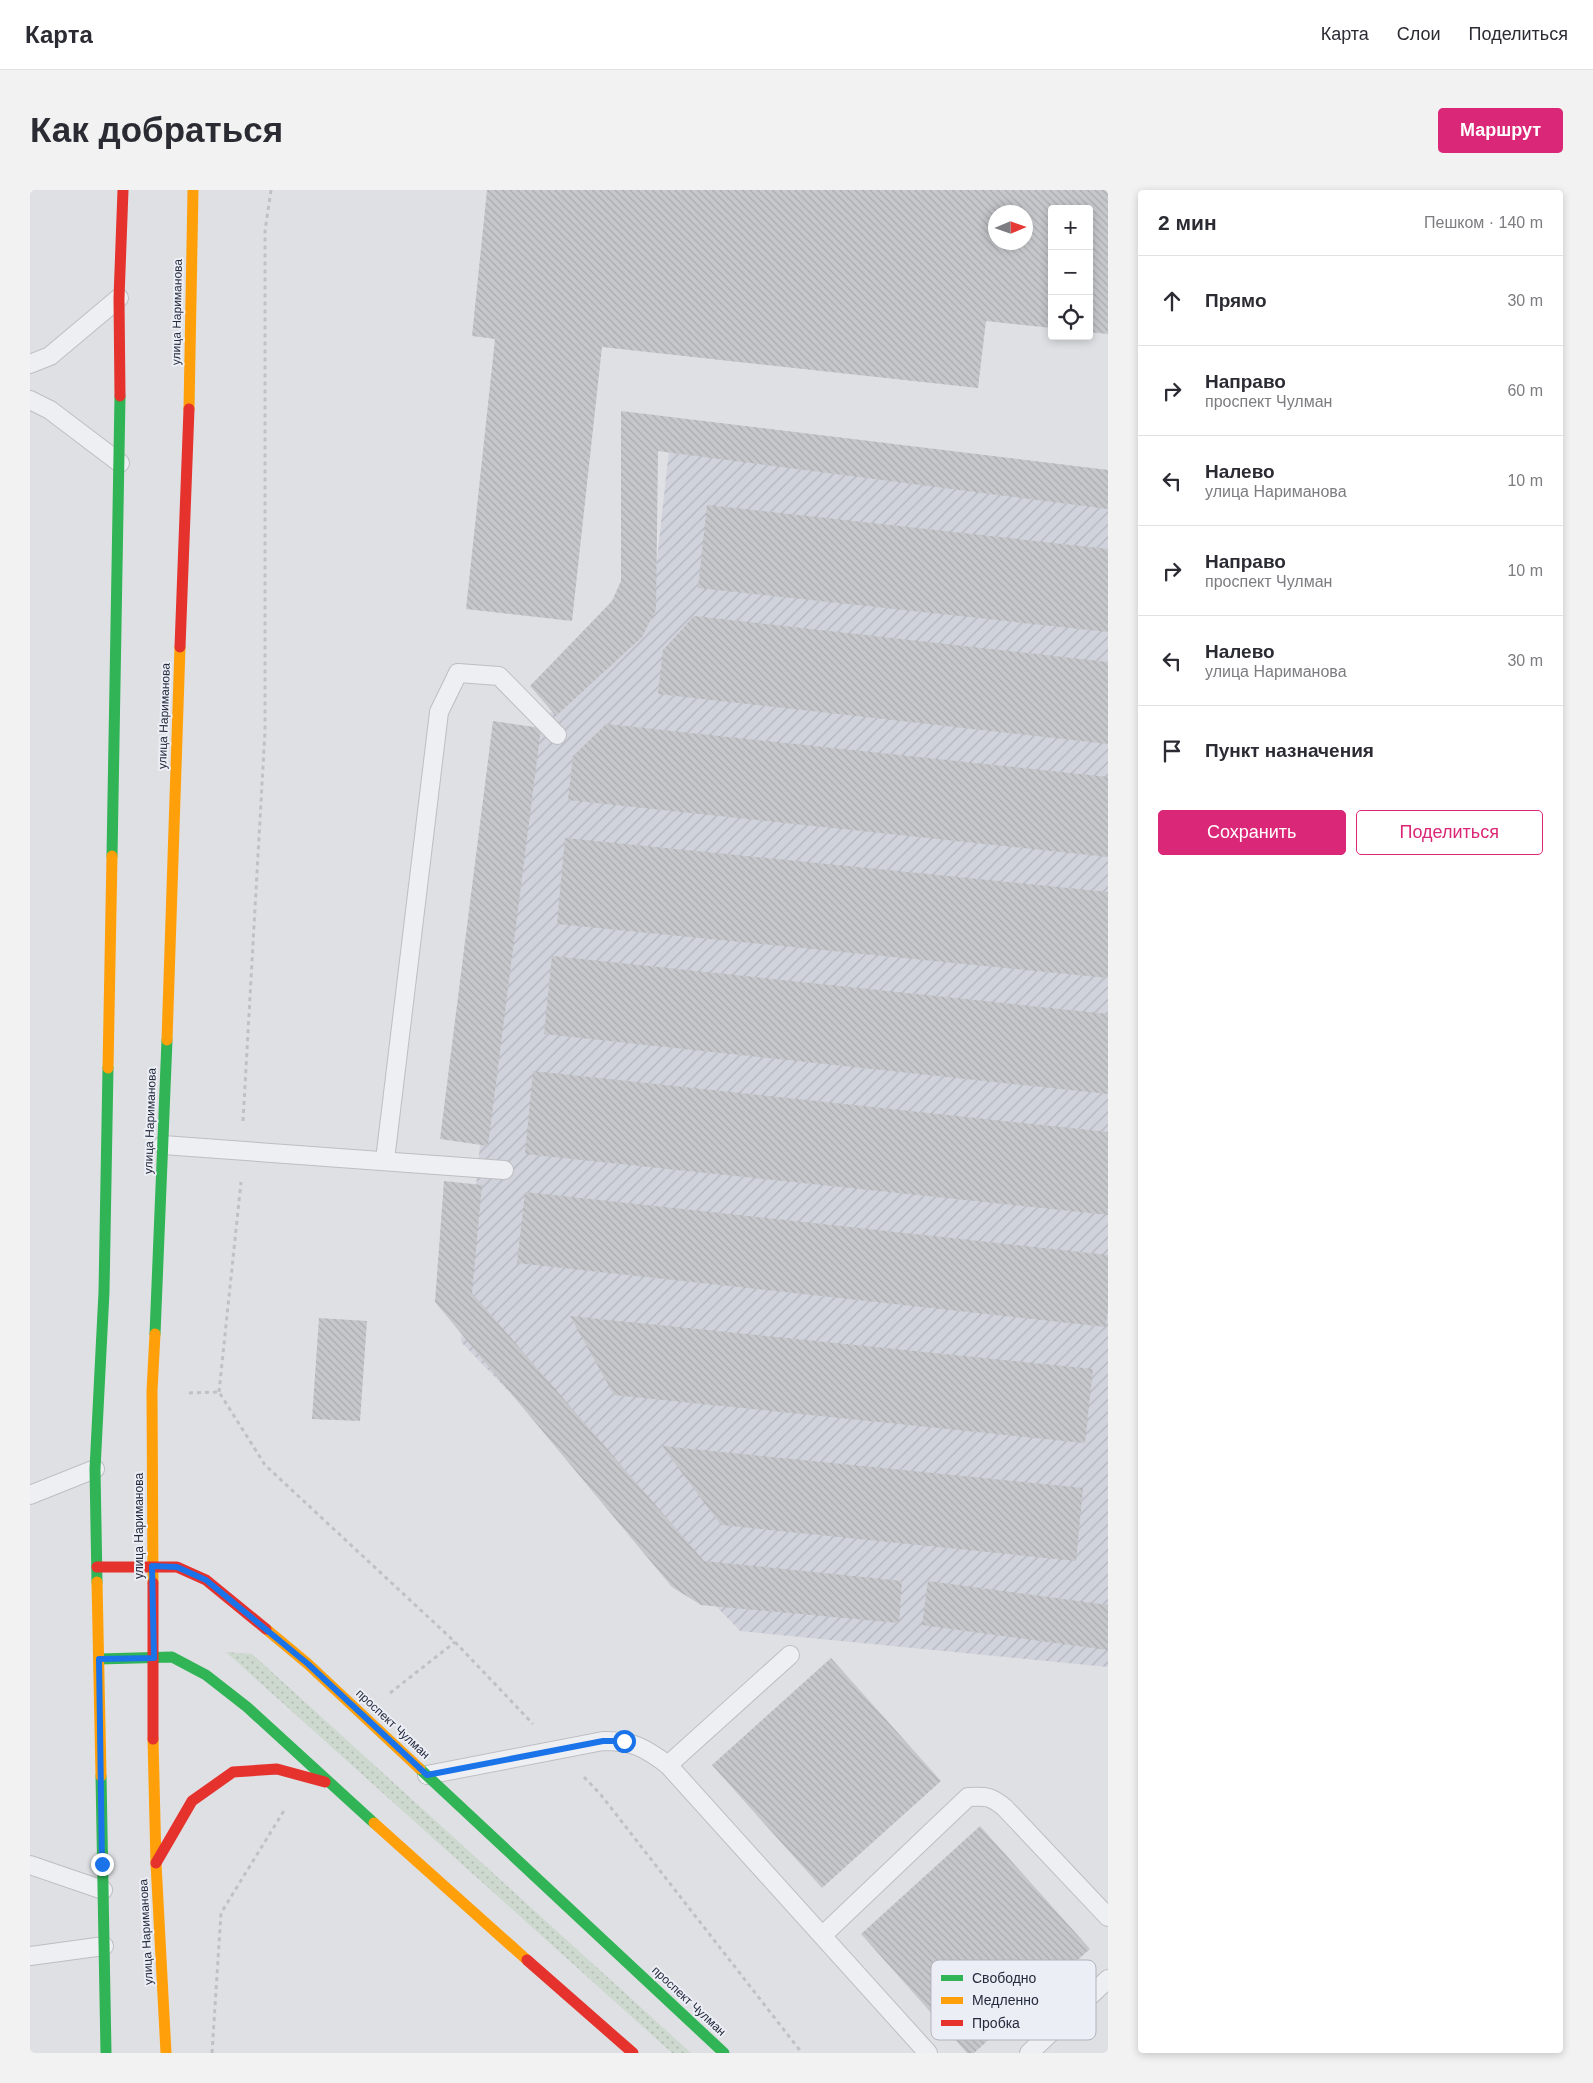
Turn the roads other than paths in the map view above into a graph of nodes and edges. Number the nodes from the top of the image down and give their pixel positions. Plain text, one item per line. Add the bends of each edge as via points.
1 (123, 190) edge
2 (193, 190) edge
3 (119, 298) junction
4 (30, 364) edge
5 (30, 400) edge
6 (120, 463) junction
7 (556, 735) dead end
8 (163, 1145) junction
9 (386, 1160) junction
10 (504, 1170) dead end
11 (95, 1469) junction
12 (30, 1496) edge
13 (152, 1566) junction
14 (97, 1567) junction
15 (790, 1655) dead end
16 (154, 1658) junction
17 (99, 1659) junction
18 (668, 1765) junction
19 (427, 1775) junction
20 (329, 1784) junction
21 (156, 1863) junction
22 (30, 1866) edge
23 (103, 1890) junction
24 (1108, 1917) edge
25 (823, 1935) junction
26 (104, 1946) junction
27 (30, 1956) edge
28 (1108, 1979) edge
29 (1096, 1990) edge
30 (1043, 2040) edge
31 (106, 2053) edge
32 (166, 2053) edge
33 (633, 2053) edge
34 (724, 2053) edge
35 (928, 2053) edge
36 (1029, 2053) edge

1 - 3 main road
2 - 8 main road, улица Нариманова via 190,374
3 - 4 lane via 50,356
3 - 6 main road
5 - 6 lane via 50,410
6 - 11 main road via 104,1283
7 - 9 lane via 499,676 458,674 440,712
8 - 9 lane
8 - 13 main road, улица Нариманова via 152,1391
9 - 10 lane
11 - 12 lane
11 - 14 main road
13 - 14 main road, проспект Чулман
13 - 16 main road, улица Нариманова
13 - 19 main road, проспект Чулман via 177,1567 206,1580 308,1664
14 - 17 main road
15 - 18 lane
16 - 17 main road
16 - 20 main road via 172,1657 206,1675 246,1707
16 - 21 main road, улица Нариманова via 152,1713
17 - 23 main road
18 - 19 lane via 647,1750 624,1741 603,1741
18 - 25 lane
19 - 34 main road, проспект Чулман
20 - 21 main road via 276,1769 234,1772 192,1800
20 - 33 main road
21 - 32 main road, улица Нариманова
22 - 23 lane
23 - 26 main road
24 - 25 lane via 1005,1808 984,1796 968,1797
25 - 35 lane
26 - 27 lane
26 - 31 main road
28 - 29 lane
30 - 36 lane

